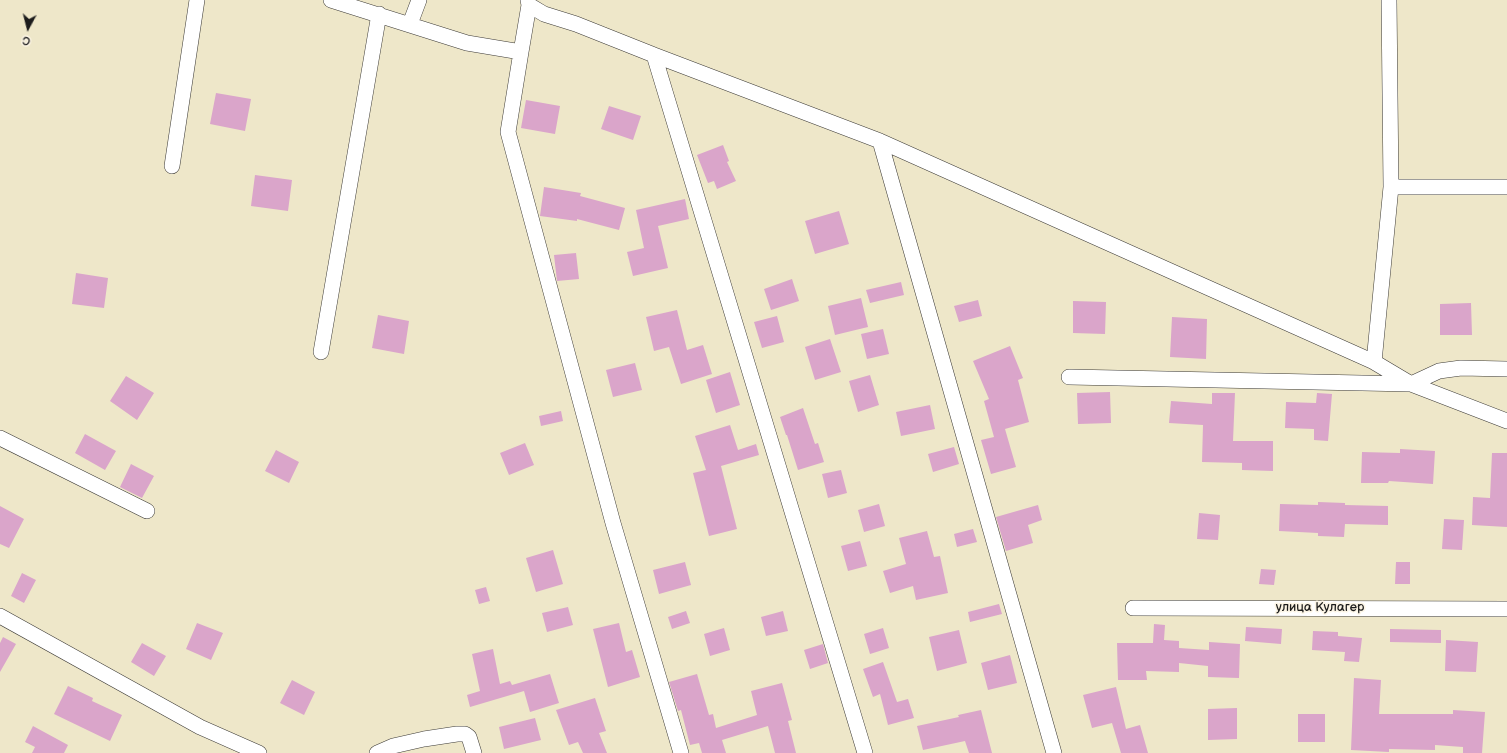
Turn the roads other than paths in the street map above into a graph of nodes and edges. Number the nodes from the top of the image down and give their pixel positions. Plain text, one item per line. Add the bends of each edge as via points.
1 (197, 0) edge
2 (331, 0) edge
3 (419, 0) edge
4 (1389, 0) edge
5 (528, 2) edge
6 (378, 14) junction
7 (410, 24) junction
8 (521, 52) junction
9 (654, 55) junction
10 (880, 140) junction
11 (172, 166) dead end
12 (1391, 186) junction
13 (1507, 187) edge
14 (321, 352) dead end
15 (1374, 362) junction
16 (1507, 369) edge
17 (1069, 377) dead end
18 (1411, 384) junction
19 (1507, 421) edge
20 (0, 438) edge
21 (148, 511) dead end
22 (1133, 608) dead end
23 (1507, 609) edge
24 (0, 616) edge
25 (259, 753) edge
26 (378, 753) edge
27 (474, 753) edge
28 (681, 753) edge
29 (865, 753) edge
30 (1054, 753) edge

1 - 11 street
2 - 6 street
3 - 7 street
4 - 12 street
5 - 8 street
5 - 9 street via 544,14
6 - 7 street
6 - 14 street
7 - 8 street via 467,43
8 - 28 street via 508,132 613,523
9 - 10 street
9 - 29 street
10 - 15 street
10 - 30 street
12 - 13 street
12 - 15 street
15 - 18 street
16 - 18 street via 1461,368 1439,371
17 - 18 street
18 - 19 street
20 - 21 street
22 - 23 street, улица Кулагер
24 - 25 street via 200,727
26 - 27 street via 393,746 465,734 469,737

